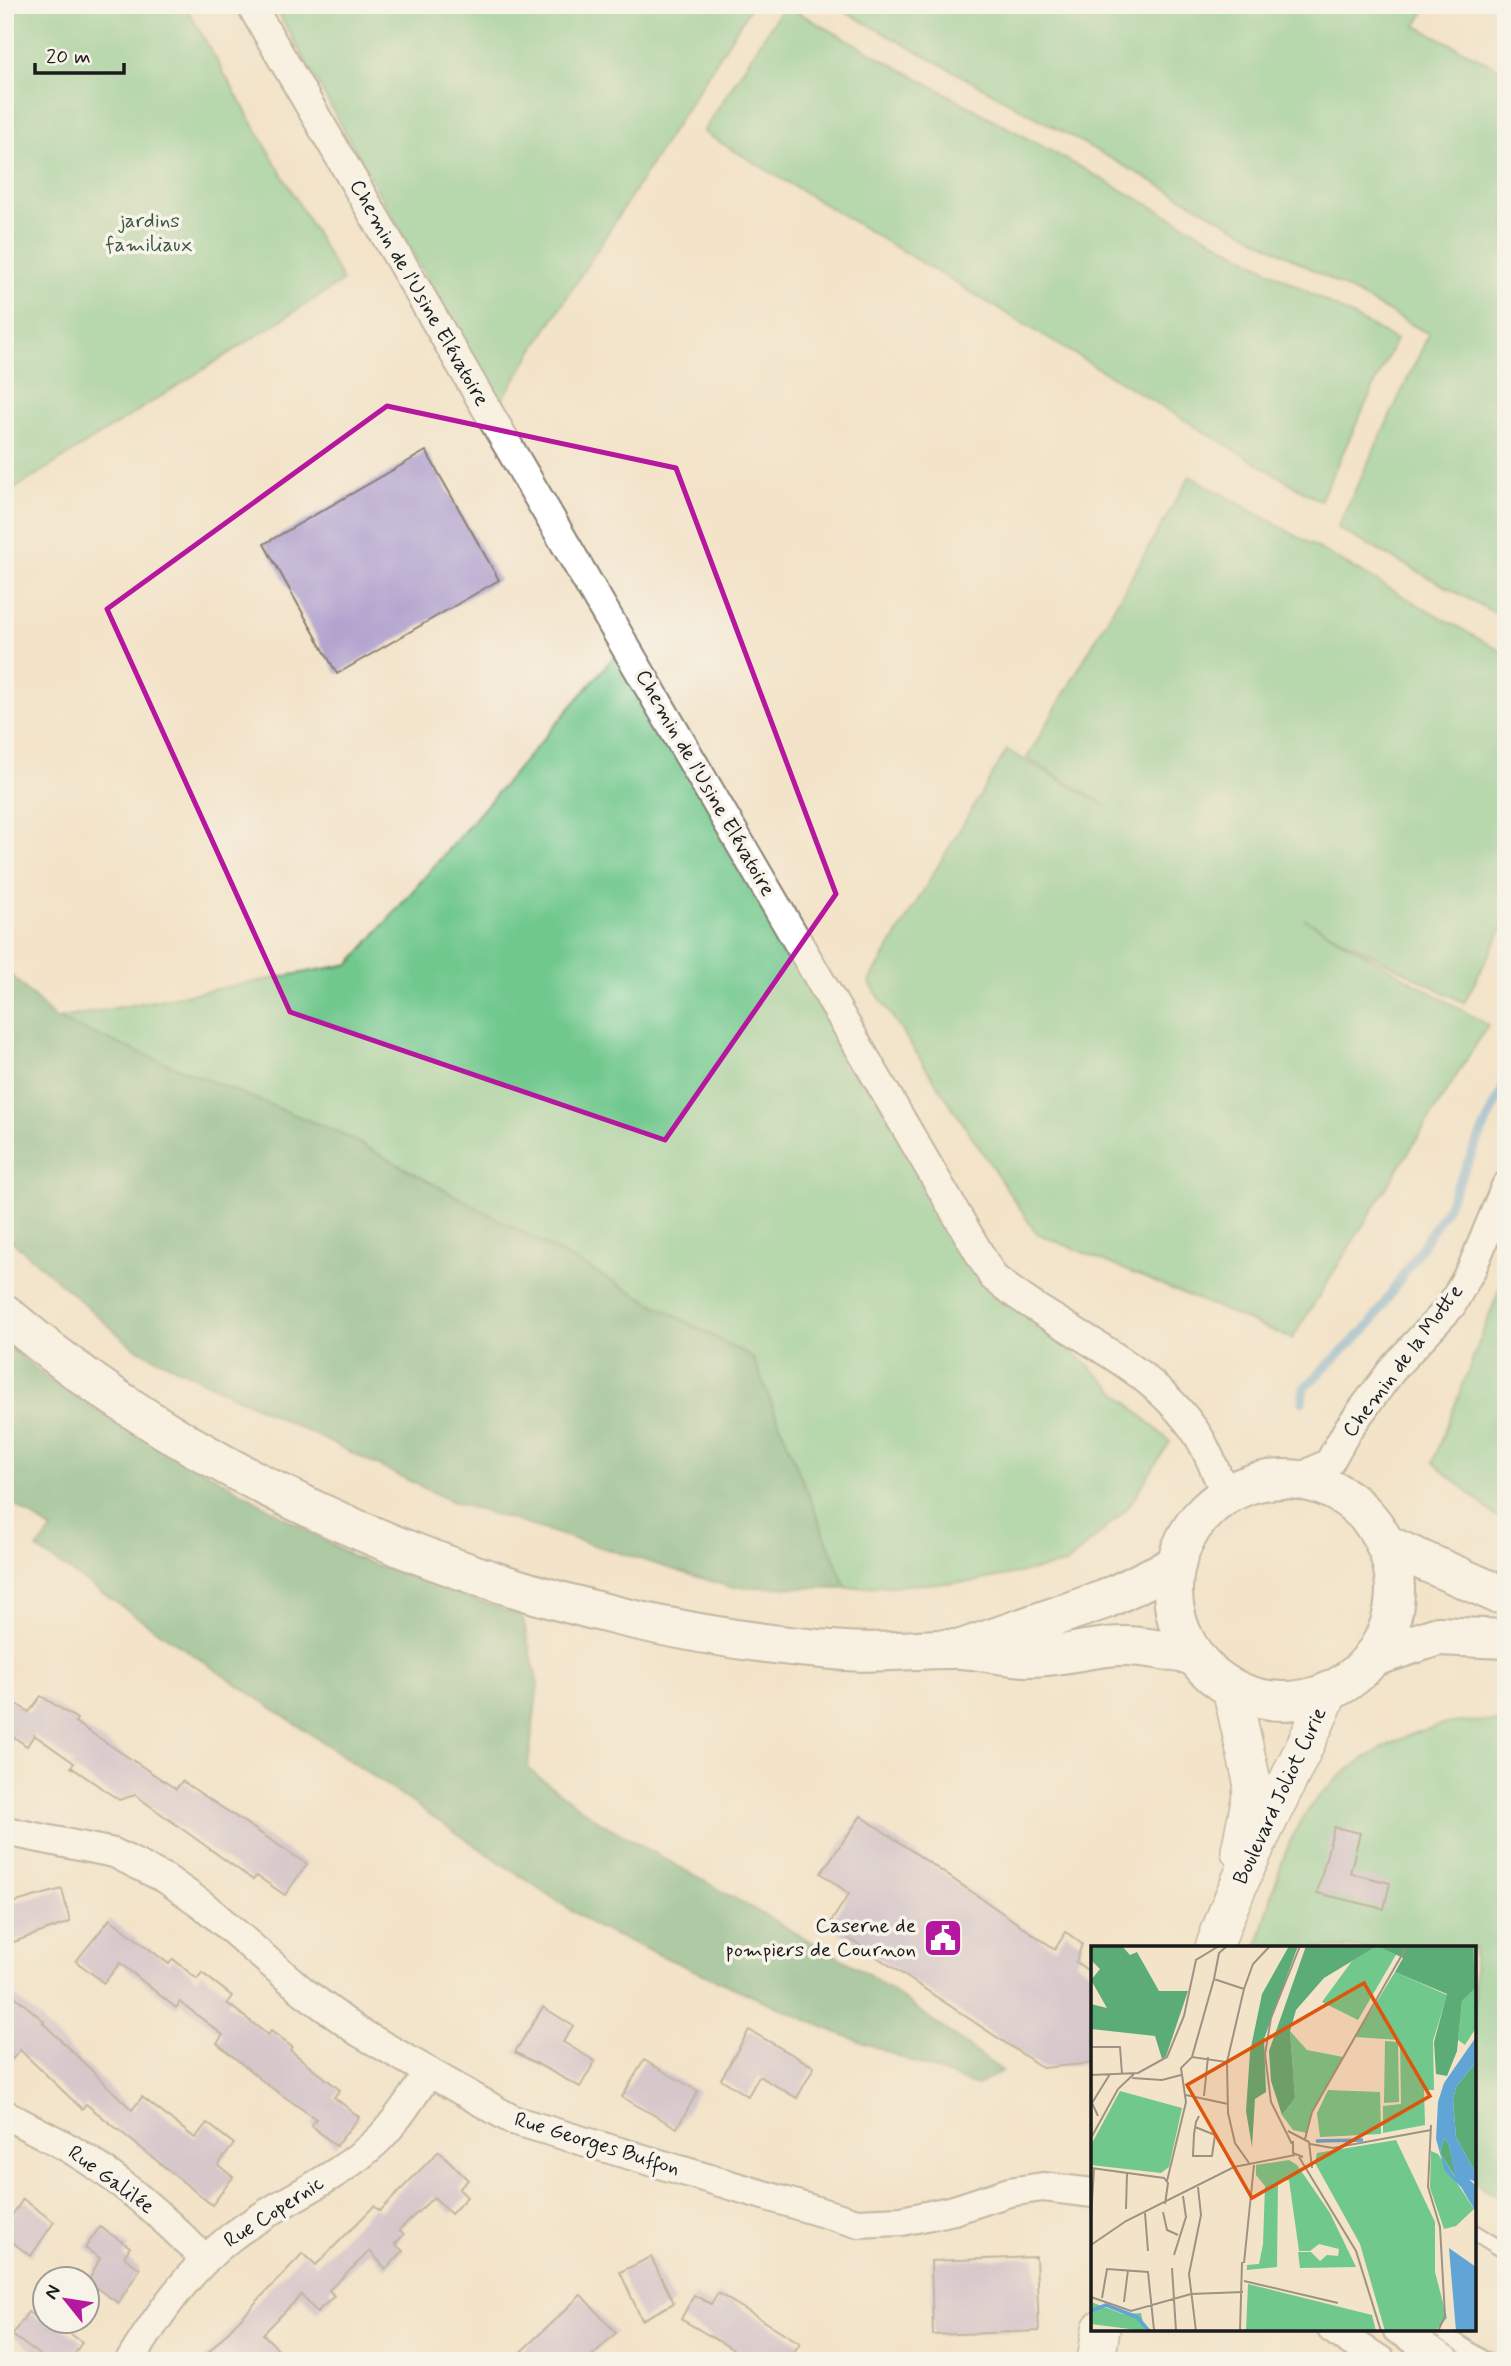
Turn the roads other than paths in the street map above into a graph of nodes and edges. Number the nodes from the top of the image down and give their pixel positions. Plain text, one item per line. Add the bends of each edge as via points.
1 (251, 5) edge
2 (1506, 1186) edge
3 (5, 1314) edge
4 (1296, 1480) junction
5 (1227, 1496) junction
6 (1385, 1544) junction
7 (1176, 1565) junction
8 (1506, 1595) edge
9 (1506, 1639) edge
10 (959, 1649) junction
11 (1194, 1655) junction
12 (1371, 1658) junction
13 (1231, 1688) junction
14 (1329, 1692) junction
15 (5, 1831) edge
16 (1230, 1900) junction
17 (1215, 1946) edge
18 (428, 2074) junction
19 (5, 2114) edge
20 (1091, 2193) edge
21 (1476, 2233) edge
22 (1506, 2252) edge
23 (205, 2260) junction
24 (1101, 2331) edge
25 (1335, 2331) edge
26 (1400, 2331) edge
27 (1441, 2331) edge
28 (130, 2361) edge
29 (1096, 2361) edge
30 (1381, 2361) edge
31 (1447, 2361) edge
32 (1487, 2361) edge

1 - 5 street, Chemin de l'Usine Elévatoire via 993,1277 1025,1303 1155,1386 1199,1437
2 - 4 street, Chemin de la Motte via 1451,1306 1395,1366 1329,1463
3 - 10 main road via 140,1412 245,1474 353,1527 479,1578 657,1627 749,1642 899,1654
4 - 5 main road via 1260,1482
4 - 6 main road via 1332,1490 1348,1500 1369,1519
5 - 7 main road via 1195,1525
6 - 8 main road
6 - 12 main road via 1395,1583 1394,1603 1390,1623
7 - 10 main road via 1106,1599
7 - 11 main road via 1173,1584 1178,1621
9 - 12 main road via 1438,1636
10 - 11 main road via 1029,1657 1124,1646
11 - 13 main road
12 - 14 main road
13 - 14 main road via 1269,1700 1290,1701
13 - 16 street, Boulevard Joliot Curie via 1253,1786
14 - 16 street, Boulevard Joliot Curie
15 - 18 street, Rue Georges Buffon via 114,1853 166,1880 203,1905 304,1992
16 - 17 street, Boulevard Joliot Curie
18 - 20 street, Rue Georges Buffon via 513,2120 858,2223 902,2221 1043,2187
18 - 23 street, Rue Copernic via 376,2142 231,2237
19 - 23 street, Rue Galilée via 124,2185
21 - 22 lane
23 - 28 street, Rue Copernic via 174,2294
24 - 29 street
25 - 30 street
26 - 31 street
27 - 32 lane

